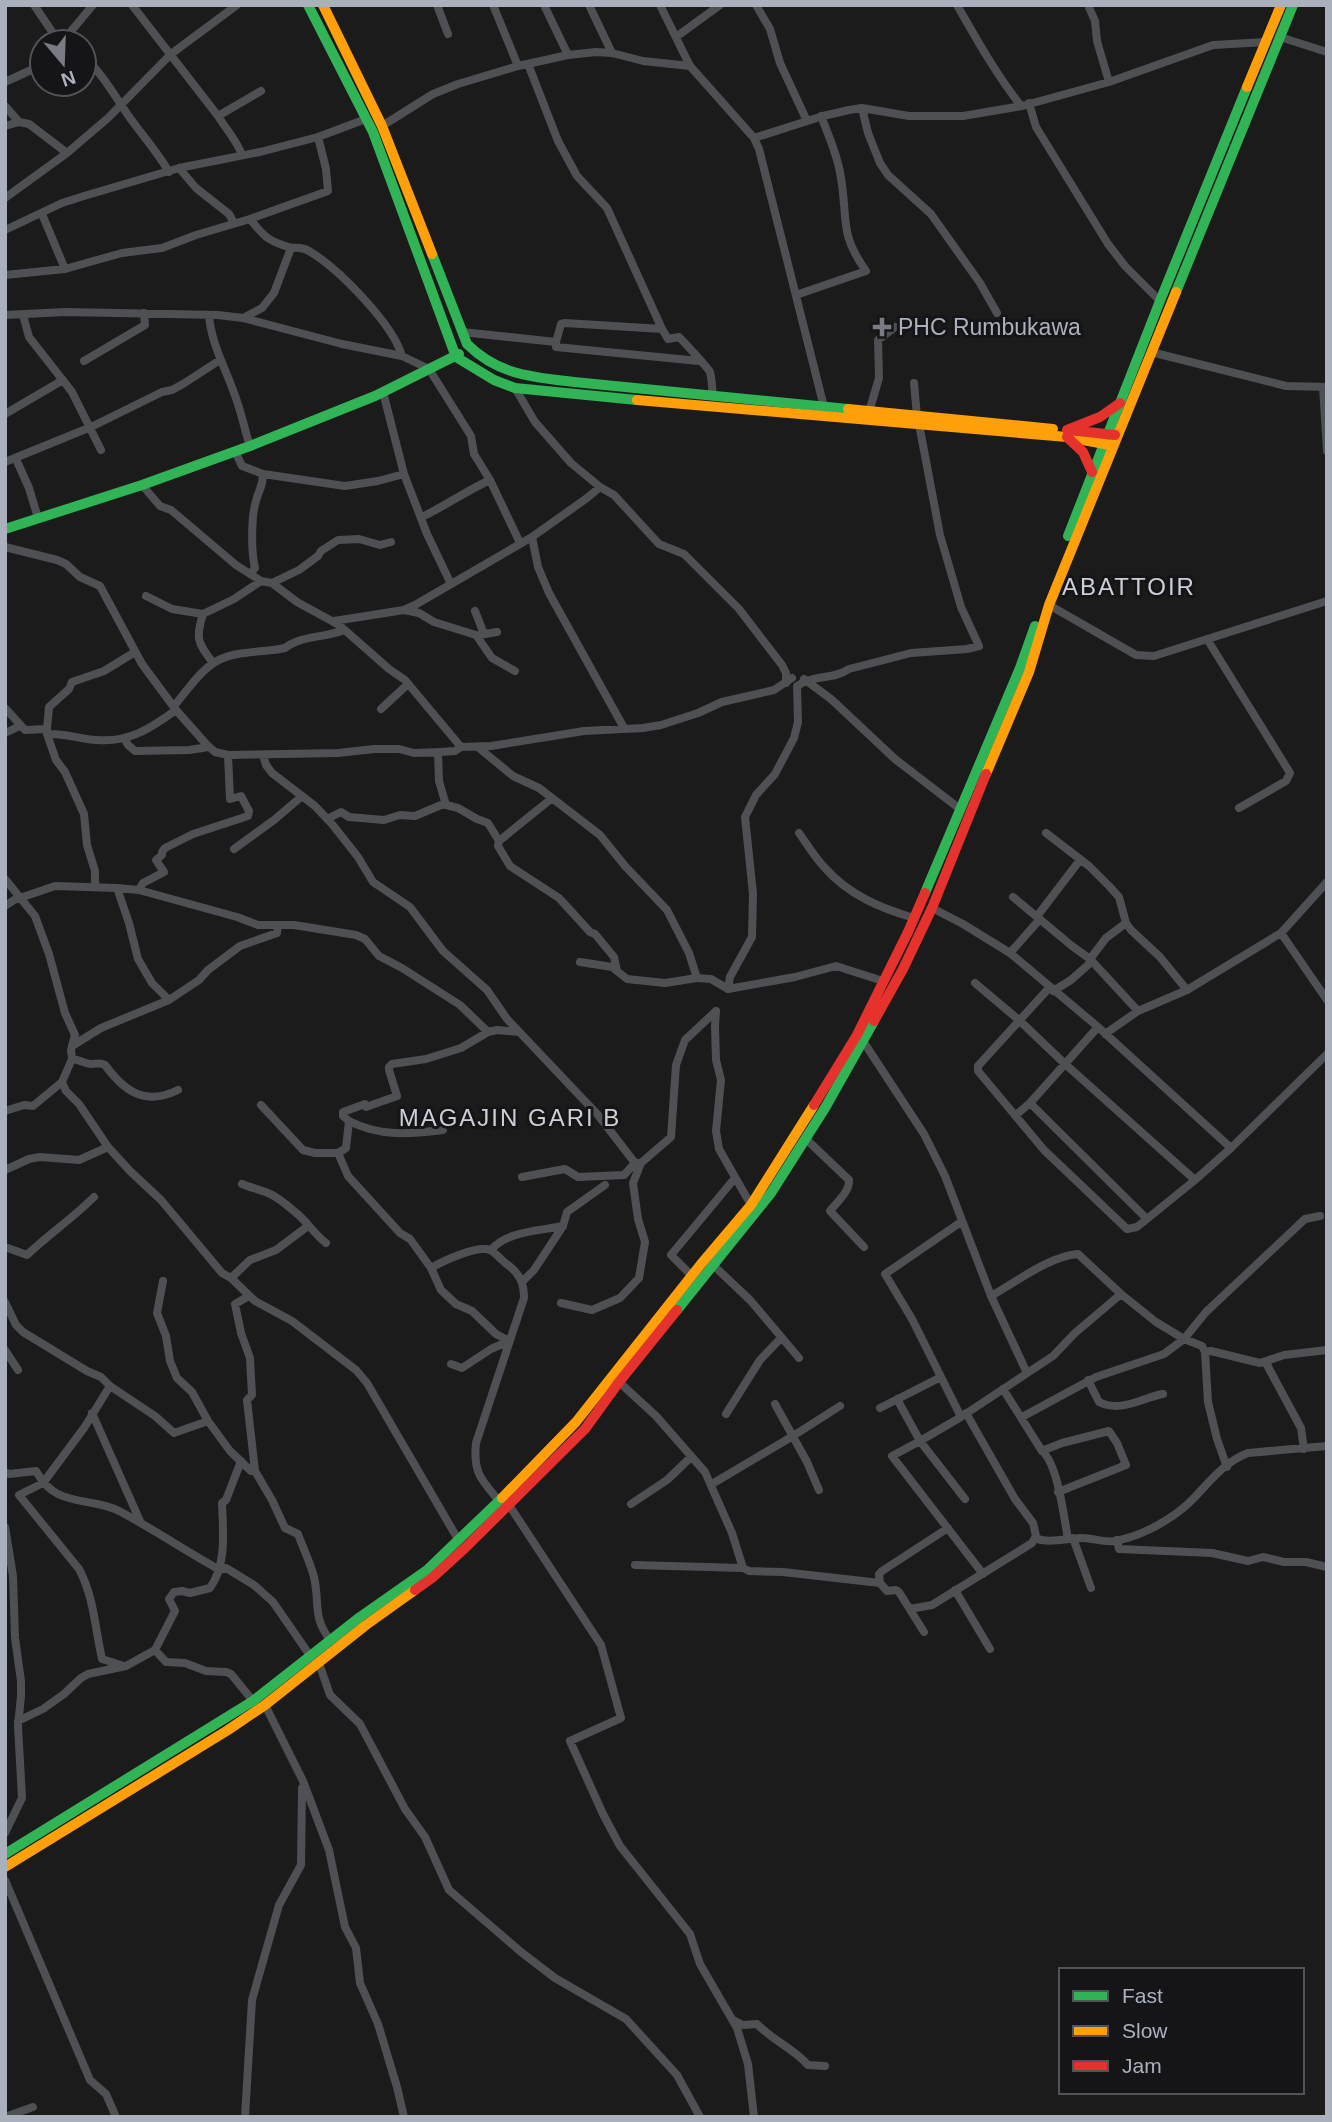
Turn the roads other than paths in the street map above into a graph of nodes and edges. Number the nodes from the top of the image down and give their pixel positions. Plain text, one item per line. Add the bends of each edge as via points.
1 (34, 5) edge
2 (93, 5) edge
3 (132, 5) edge
4 (237, 5) edge
5 (323, 5) edge
6 (437, 5) edge
7 (493, 5) edge
8 (544, 5) edge
9 (589, 5) edge
10 (660, 5) edge
11 (720, 5) edge
12 (756, 5) edge
13 (957, 5) edge
14 (1088, 5) edge
15 (1281, 5) edge
16 (1293, 5) edge
17 (311, 6) edge
18 (50, 28) edge
19 (72, 28) edge
20 (448, 34) dead end
21 (676, 37) junction
22 (1280, 37) junction
23 (1266, 42) junction
24 (1327, 52) edge
25 (612, 53) junction
26 (170, 54) junction
27 (568, 55) junction
28 (528, 64) junction
29 (518, 66) junction
30 (690, 66) junction
31 (28, 71) edge
32 (98, 74) edge
33 (5, 82) edge
34 (1109, 82) junction
35 (261, 91) dead end
36 (1025, 104) junction
37 (120, 105) junction
38 (5, 106) edge
39 (862, 108) junction
40 (218, 116) junction
41 (821, 117) junction
42 (366, 119) junction
43 (807, 121) junction
44 (19, 122) junction
45 (5, 126) edge
46 (383, 126) junction
47 (318, 137) junction
48 (754, 138) junction
49 (67, 153) junction
50 (242, 155) junction
51 (179, 169) junction
52 (169, 172) junction
53 (5, 198) edge
54 (42, 214) junction
55 (250, 219) junction
56 (234, 223) junction
57 (5, 230) edge
58 (291, 248) junction
59 (65, 269) junction
60 (5, 275) edge
61 (796, 295) junction
62 (1160, 300) junction
63 (144, 313) junction
64 (997, 313) dead end
65 (5, 315) edge
66 (23, 315) junction
67 (209, 315) junction
68 (243, 318) junction
69 (895, 327) dead end
70 (662, 330) junction
71 (462, 332) junction
72 (556, 342) junction
73 (467, 344) junction
74 (1151, 352) junction
75 (401, 356) junction
76 (456, 357) junction
77 (220, 360) junction
78 (84, 361) dead end
79 (699, 361) junction
80 (429, 369) junction
81 (63, 380) junction
82 (914, 383) dead end
83 (1325, 387) edge
84 (515, 388) junction
85 (383, 392) junction
86 (713, 396) junction
87 (1120, 403) junction
88 (824, 407) junction
89 (869, 412) junction
90 (5, 414) edge
91 (918, 420) junction
92 (91, 427) junction
93 (1067, 434) junction
94 (1111, 439) junction
95 (250, 446) junction
96 (101, 450) dead end
97 (235, 451) junction
98 (1327, 451) edge
99 (16, 459) junction
100 (5, 462) edge
101 (1092, 472) junction
102 (263, 474) junction
103 (404, 474) junction
104 (490, 480) junction
105 (142, 485) junction
106 (600, 487) junction
107 (422, 517) junction
108 (38, 518) junction
109 (5, 529) edge
110 (532, 537) junction
111 (391, 542) dead end
112 (520, 544) junction
113 (5, 547) edge
114 (250, 574) junction
115 (261, 581) junction
116 (272, 583) junction
117 (451, 584) junction
118 (146, 596) dead end
119 (1327, 601) edge
120 (1049, 605) junction
121 (404, 610) junction
122 (475, 611) dead end
123 (203, 614) junction
124 (334, 621) junction
125 (344, 630) junction
126 (497, 632) dead end
127 (480, 634) junction
128 (1207, 639) junction
129 (135, 652) junction
130 (213, 663) junction
131 (515, 671) dead end
132 (788, 678) junction
133 (807, 680) junction
134 (408, 684) junction
135 (5, 708) edge
136 (175, 708) junction
137 (381, 709) dead end
138 (20, 726) junction
139 (624, 728) junction
140 (47, 732) junction
141 (5, 733) edge
142 (125, 739) junction
143 (209, 747) junction
144 (461, 747) junction
145 (479, 748) junction
146 (438, 752) junction
147 (228, 755) junction
148 (263, 755) junction
149 (301, 797) junction
150 (551, 799) junction
151 (446, 805) junction
152 (1239, 808) dead end
153 (960, 809) junction
154 (327, 819) junction
155 (799, 833) dead end
156 (1046, 833) dead end
157 (499, 841) junction
158 (234, 849) dead end
159 (1080, 860) junction
160 (5, 879) edge
161 (1327, 883) edge
162 (95, 887) junction
163 (117, 888) junction
164 (139, 890) junction
165 (1013, 897) dead end
166 (21, 898) junction
167 (5, 906) edge
168 (932, 908) junction
169 (914, 918) junction
170 (1040, 919) junction
171 (1126, 923) junction
172 (278, 925) junction
173 (1282, 933) junction
174 (1010, 953) junction
175 (1090, 959) junction
176 (580, 962) dead end
177 (617, 971) junction
178 (697, 978) junction
179 (883, 981) junction
180 (975, 984) dead end
181 (728, 989) junction
182 (1051, 989) junction
183 (1187, 990) junction
184 (169, 1000) junction
185 (1327, 1000) edge
186 (1138, 1011) junction
187 (1020, 1021) junction
188 (1098, 1027) junction
189 (488, 1032) junction
190 (519, 1032) junction
191 (1105, 1034) junction
192 (863, 1041) junction
193 (72, 1046) junction
194 (1327, 1054) edge
195 (72, 1059) junction
196 (1064, 1063) junction
197 (62, 1082) junction
198 (178, 1090) dead end
199 (1030, 1102) junction
200 (261, 1105) dead end
201 (5, 1111) edge
202 (1016, 1115) junction
203 (349, 1121) junction
204 (443, 1130) dead end
205 (806, 1139) junction
206 (108, 1147) junction
207 (1231, 1147) junction
208 (338, 1153) junction
209 (638, 1163) junction
210 (5, 1170) edge
211 (522, 1177) dead end
212 (735, 1178) junction
213 (1195, 1180) junction
214 (242, 1184) dead end
215 (605, 1185) dead end
216 (94, 1197) dead end
217 (751, 1205) junction
218 (1320, 1216) dead end
219 (1147, 1219) junction
220 (961, 1222) junction
221 (308, 1226) junction
222 (563, 1226) junction
223 (326, 1243) dead end
224 (5, 1247) edge
225 (864, 1247) dead end
226 (491, 1250) junction
227 (713, 1265) junction
228 (431, 1268) junction
229 (692, 1276) junction
230 (232, 1278) junction
231 (163, 1282) dead end
232 (522, 1282) junction
233 (1121, 1294) junction
234 (249, 1296) junction
235 (990, 1296) junction
236 (5, 1302) edge
237 (561, 1303) dead end
238 (781, 1338) junction
239 (1184, 1339) junction
240 (509, 1342) junction
241 (5, 1350) edge
242 (1327, 1350) edge
243 (1205, 1352) junction
244 (799, 1358) dead end
245 (1269, 1360) junction
246 (451, 1364) dead end
247 (18, 1370) dead end
248 (1027, 1373) junction
249 (941, 1377) junction
250 (1088, 1380) junction
251 (619, 1382) junction
252 (110, 1385) junction
253 (1003, 1389) junction
254 (1163, 1394) dead end
255 (897, 1399) junction
256 (775, 1404) dead end
257 (840, 1406) dead end
258 (880, 1408) dead end
259 (92, 1413) junction
260 (726, 1414) dead end
261 (964, 1415) junction
262 (1022, 1417) junction
263 (208, 1421) junction
264 (793, 1436) junction
265 (920, 1441) junction
266 (1327, 1446) edge
267 (1304, 1449) junction
268 (1042, 1451) junction
269 (691, 1457) junction
270 (241, 1461) junction
271 (1227, 1467) junction
272 (255, 1471) junction
273 (536, 1471) junction
274 (5, 1472) edge
275 (43, 1483) junction
276 (712, 1485) junction
277 (819, 1490) dead end
278 (1058, 1492) junction
279 (965, 1499) dead end
280 (504, 1503) junction
281 (632, 1504) dead end
282 (140, 1521) junction
283 (5, 1527) edge
284 (948, 1528) junction
285 (1035, 1538) junction
286 (1071, 1538) junction
287 (1117, 1540) junction
288 (459, 1541) junction
289 (635, 1566) dead end
290 (1327, 1567) edge
291 (743, 1568) junction
292 (220, 1570) junction
293 (8, 1571) edge
294 (983, 1574) junction
295 (880, 1583) junction
296 (1091, 1588) dead end
297 (955, 1590) junction
298 (910, 1609) junction
299 (924, 1632) dead end
300 (331, 1641) junction
301 (990, 1648) dead end
302 (155, 1650) junction
303 (315, 1660) junction
304 (126, 1666) junction
305 (253, 1701) junction
306 (265, 1704) junction
307 (18, 1721) junction
308 (303, 1781) junction
309 (5, 1833) edge
310 (9, 1853) edge
311 (5, 1867) edge
312 (5, 1880) edge
313 (733, 2020) junction
314 (825, 2066) dead end
315 (33, 2107) dead end
316 (5, 2117) edge
317 (116, 2117) edge
318 (245, 2117) edge
319 (404, 2117) edge
320 (700, 2117) edge
321 (754, 2117) edge

1 - 18 street
2 - 19 street
3 - 26 street
4 - 26 street
5 - 46 main road
6 - 20 street
7 - 29 street
8 - 27 street
9 - 25 street
10 - 21 street
11 - 21 street
12 - 43 street
13 - 36 street via 989,61
14 - 34 street
15 - 23 main road
16 - 22 main road
17 - 42 main road
21 - 30 street
22 - 24 street
22 - 74 main road
23 - 34 street via 1213,45
23 - 62 main road
25 - 27 street
25 - 30 street
26 - 37 street
26 - 40 street
27 - 28 street
28 - 29 street
28 - 70 street via 558,141 577,176 607,208
29 - 46 street via 433,94
30 - 48 street
31 - 33 street
32 - 37 street
34 - 36 street
35 - 40 street
36 - 39 street via 963,116 908,117
36 - 62 street via 1108,244
37 - 49 street
37 - 52 street
38 - 44 street
39 - 41 street
39 - 64 street via 880,163 930,214
40 - 50 street
41 - 43 street
41 - 61 street via 839,166 847,234 866,271
42 - 47 street
42 - 76 main road
43 - 48 street
44 - 45 street
44 - 49 street via 29,124
46 - 71 main road
47 - 50 street
47 - 55 street via 328,191
48 - 61 street
49 - 53 street
50 - 51 street
51 - 52 street
51 - 56 street
52 - 54 street via 84,195
54 - 57 street
54 - 59 street
55 - 56 street
55 - 58 street via 263,236
56 - 59 street via 162,248 122,253
58 - 68 street via 274,293 262,309
58 - 75 street via 318,257 352,287 389,330
59 - 60 street
61 - 88 street
62 - 87 main road
63 - 66 street
63 - 67 street
63 - 78 street via 145,325
65 - 66 street
66 - 81 street via 29,337
67 - 68 street
67 - 77 street
68 - 75 street
69 - 89 street via 877,340 878,378
70 - 72 street via 565,323
70 - 79 street via 668,339 679,337
71 - 72 street
71 - 73 main road
72 - 79 street via 556,347
73 - 76 main road
73 - 86 main road via 487,362 520,375
74 - 83 street via 1286,386
74 - 94 main road
75 - 80 street
76 - 80 main road
76 - 84 main road
77 - 92 street via 172,390
77 - 95 street
79 - 86 street via 710,371
80 - 85 main road
80 - 104 street via 471,436 474,454
81 - 90 street
81 - 92 street
82 - 91 street
83 - 98 street
84 - 91 main road
84 - 106 street via 548,438
85 - 95 main road
85 - 103 street
86 - 88 main road
87 - 93 main road
87 - 94 main road
88 - 89 main road
89 - 91 main road
91 - 93 main road
91 - 133 street via 940,535 961,607 979,646 911,653
92 - 96 street
92 - 99 street
93 - 94 main road
93 - 101 main road
94 - 101 main road
94 - 120 main road
95 - 97 main road
97 - 102 street via 242,466
97 - 105 main road
99 - 100 street
99 - 108 street
101 - 153 main road via 1020,668
102 - 103 street via 345,486
102 - 114 street via 263,488 254,504 255,568
103 - 107 street
104 - 107 street
104 - 112 street
105 - 108 main road
105 - 114 street via 160,506 172,510
106 - 110 street
106 - 132 street via 614,495 659,544 684,554 711,580 756,628
107 - 117 street
108 - 109 main road
110 - 112 street
110 - 139 street via 549,593
111 - 116 street via 338,540 299,570
112 - 117 street
113 - 129 street via 57,560 100,586
114 - 115 street
115 - 116 street
115 - 123 street
116 - 124 street
117 - 121 street
118 - 123 street via 172,609
119 - 128 street
120 - 128 street via 1136,655 1154,656
120 - 168 main road via 1030,672
121 - 124 street
121 - 127 street
122 - 127 street
123 - 130 street via 197,636
124 - 125 street
125 - 130 street
125 - 134 street
126 - 127 street
127 - 131 street via 492,658
128 - 152 street via 1290,773 1286,781
129 - 136 street
129 - 140 street via 104,671 72,682 49,707
130 - 136 street
132 - 133 street
132 - 139 street via 774,690 722,702 661,725
133 - 153 street via 895,760
133 - 181 street via 797,686 794,738 745,817 753,894 752,937
134 - 137 street
134 - 144 street
135 - 138 street
136 - 142 street via 141,734
136 - 143 street
138 - 140 street
138 - 141 street
139 - 145 street
140 - 142 street via 96,740
140 - 162 street via 84,814
142 - 143 street via 135,751
143 - 147 street
144 - 145 street
144 - 146 street
145 - 150 street
146 - 148 street via 374,749
146 - 151 street
147 - 148 street
147 - 164 street via 230,799 241,796 248,816 165,848 156,860 164,872
148 - 149 street via 272,773
149 - 154 street
149 - 158 street
150 - 157 street
150 - 178 street via 590,825 667,910
151 - 154 street via 384,820 349,817 341,811
151 - 157 street via 488,823
153 - 169 main road
154 - 190 street via 373,882 410,907 443,951 487,990
155 - 169 street via 824,868 851,892
156 - 159 street
157 - 177 street via 510,866 559,898 614,957
159 - 170 street via 1038,915
159 - 171 street via 1119,897
160 - 166 street
161 - 173 street
162 - 163 street
162 - 166 street via 55,886
163 - 164 street
163 - 184 street via 138,960 152,984
164 - 172 street via 258,925
165 - 170 street
166 - 167 street
166 - 193 street via 43,935 75,1035
168 - 174 street
168 - 192 main road
169 - 179 main road
170 - 174 street
170 - 175 street
171 - 175 street via 1106,938
171 - 183 street
172 - 184 street via 277,933 240,946
172 - 189 street via 365,939 379,956 460,1004
173 - 183 street
173 - 185 street
174 - 182 street
175 - 182 street via 1071,980
175 - 186 street
176 - 177 street
177 - 178 street via 628,979 665,984
178 - 181 street
179 - 181 street via 836,966
179 - 217 main road via 857,1035
180 - 187 street
182 - 187 street
182 - 188 street
183 - 186 street
184 - 193 street via 101,1028
186 - 191 street
187 - 196 street
187 - 202 street via 978,1066 984,1080
188 - 191 street
188 - 196 street
189 - 190 street
189 - 203 street via 461,1048 392,1064 389,1070 397,1096 343,1112
190 - 209 street
191 - 207 street
192 - 205 main road
192 - 220 street via 924,1133
193 - 195 street
194 - 207 street
195 - 197 street
195 - 198 street via 106,1065 141,1097
196 - 199 street
196 - 213 street
197 - 201 street via 33,1106
197 - 206 street
199 - 202 street
199 - 219 street
200 - 208 street via 303,1150
202 - 219 street via 1044,1150 1121,1226 1136,1227
203 - 204 street via 377,1133
203 - 208 street via 346,1148
205 - 225 street via 849,1180 831,1212
205 - 227 main road via 771,1193
206 - 210 street via 79,1160 40,1157
206 - 230 street via 161,1200 222,1273
207 - 213 street
208 - 228 street via 348,1176 410,1239
209 - 211 street via 624,1175 578,1177 565,1169
209 - 212 street via 671,1137 676,1065 685,1040 716,1011 716,1060 721,1080 716,1131 719,1149
209 - 237 street via 633,1183 645,1242 639,1278 620,1297 592,1310
212 - 217 street
212 - 229 street via 671,1255
213 - 219 street
214 - 221 street via 280,1200
215 - 222 street via 567,1212
216 - 224 street via 27,1255
217 - 229 main road
218 - 239 street via 1306,1219 1206,1312
220 - 235 street
220 - 249 street via 885,1274
221 - 223 street
221 - 230 street via 276,1250 250,1261
222 - 226 street via 509,1237
222 - 232 street
226 - 228 street
226 - 232 street
227 - 238 street
227 - 251 main road
228 - 240 street via 441,1290
229 - 273 main road
230 - 234 street
231 - 263 street via 157,1313 170,1361
232 - 240 street via 524,1298
233 - 235 street via 1078,1254 1055,1259
233 - 239 street
233 - 248 street via 1053,1356
234 - 272 street via 235,1304 250,1358 252,1395 247,1400
234 - 288 street via 292,1321 356,1370
235 - 248 street
236 - 252 street via 23,1332
238 - 244 street
238 - 260 street via 760,1360
239 - 243 street via 1202,1346
239 - 250 street via 1164,1354
240 - 246 street via 462,1368
240 - 280 street via 476,1443 474,1464 481,1479
241 - 247 street
242 - 245 street
243 - 245 street via 1260,1363
243 - 271 street via 1208,1402
245 - 267 street via 1267,1365 1301,1428
248 - 253 street
249 - 255 street
249 - 261 street
250 - 254 street via 1099,1402 1111,1408
250 - 262 street
251 - 269 street
251 - 273 main road via 585,1429
252 - 259 street
252 - 263 street via 174,1433
253 - 261 street
253 - 262 street
255 - 258 street
255 - 265 street
256 - 264 street
257 - 264 street
259 - 275 street
259 - 282 street
261 - 265 street
261 - 285 street via 1033,1523
262 - 268 street
263 - 270 street
264 - 276 street
264 - 277 street
265 - 279 street
265 - 284 street via 893,1458
266 - 267 street
267 - 271 street via 1248,1453
268 - 278 street via 1048,1456
268 - 278 street via 1109,1430 1126,1465
269 - 276 street
269 - 281 street
270 - 272 street
270 - 292 street via 222,1503
271 - 287 street via 1165,1521
272 - 300 street via 285,1528 298,1534 314,1578 317,1615
273 - 280 main road
274 - 275 street via 36,1471
275 - 282 street via 57,1494 121,1511
275 - 304 street via 19,1495 86,1582 102,1659
276 - 291 street
278 - 286 street
280 - 288 main road
280 - 303 main road via 432,1578
280 - 313 street via 601,1645 621,1718 570,1741 616,1839 690,1934 700,1964
282 - 292 street
283 - 293 street
284 - 294 street
284 - 295 street via 882,1571
285 - 286 street via 1046,1542
285 - 294 street
286 - 287 street
286 - 296 street
287 - 290 street via 1119,1549 1212,1553 1248,1562 1263,1557
288 - 300 main road
289 - 291 street
291 - 295 street
292 - 302 street via 210,1588 174,1592 169,1598 175,1611
292 - 303 street via 226,1568 273,1602
293 - 307 street via 21,1681
294 - 297 street
295 - 298 street via 887,1591 899,1592
297 - 298 street via 932,1605
297 - 301 street
298 - 299 street
300 - 303 main road
302 - 304 street
302 - 305 street via 166,1662 231,1674
303 - 305 main road
303 - 306 main road
303 - 320 street via 330,1695 360,1724 425,1837 449,1890 555,1978 626,2019 677,2075
304 - 307 street via 88,1674 43,1709
305 - 310 main road
306 - 308 street
306 - 310 main road via 206,1744
307 - 309 street via 22,1798
308 - 318 street via 301,1865 279,1905 252,2000
308 - 319 street via 329,1850 345,1927 356,1948 360,1983 378,2024
310 - 311 main road
312 - 317 street via 90,2080 106,2094
313 - 314 street via 757,2024 808,2065
313 - 321 street via 748,2064
315 - 316 street

